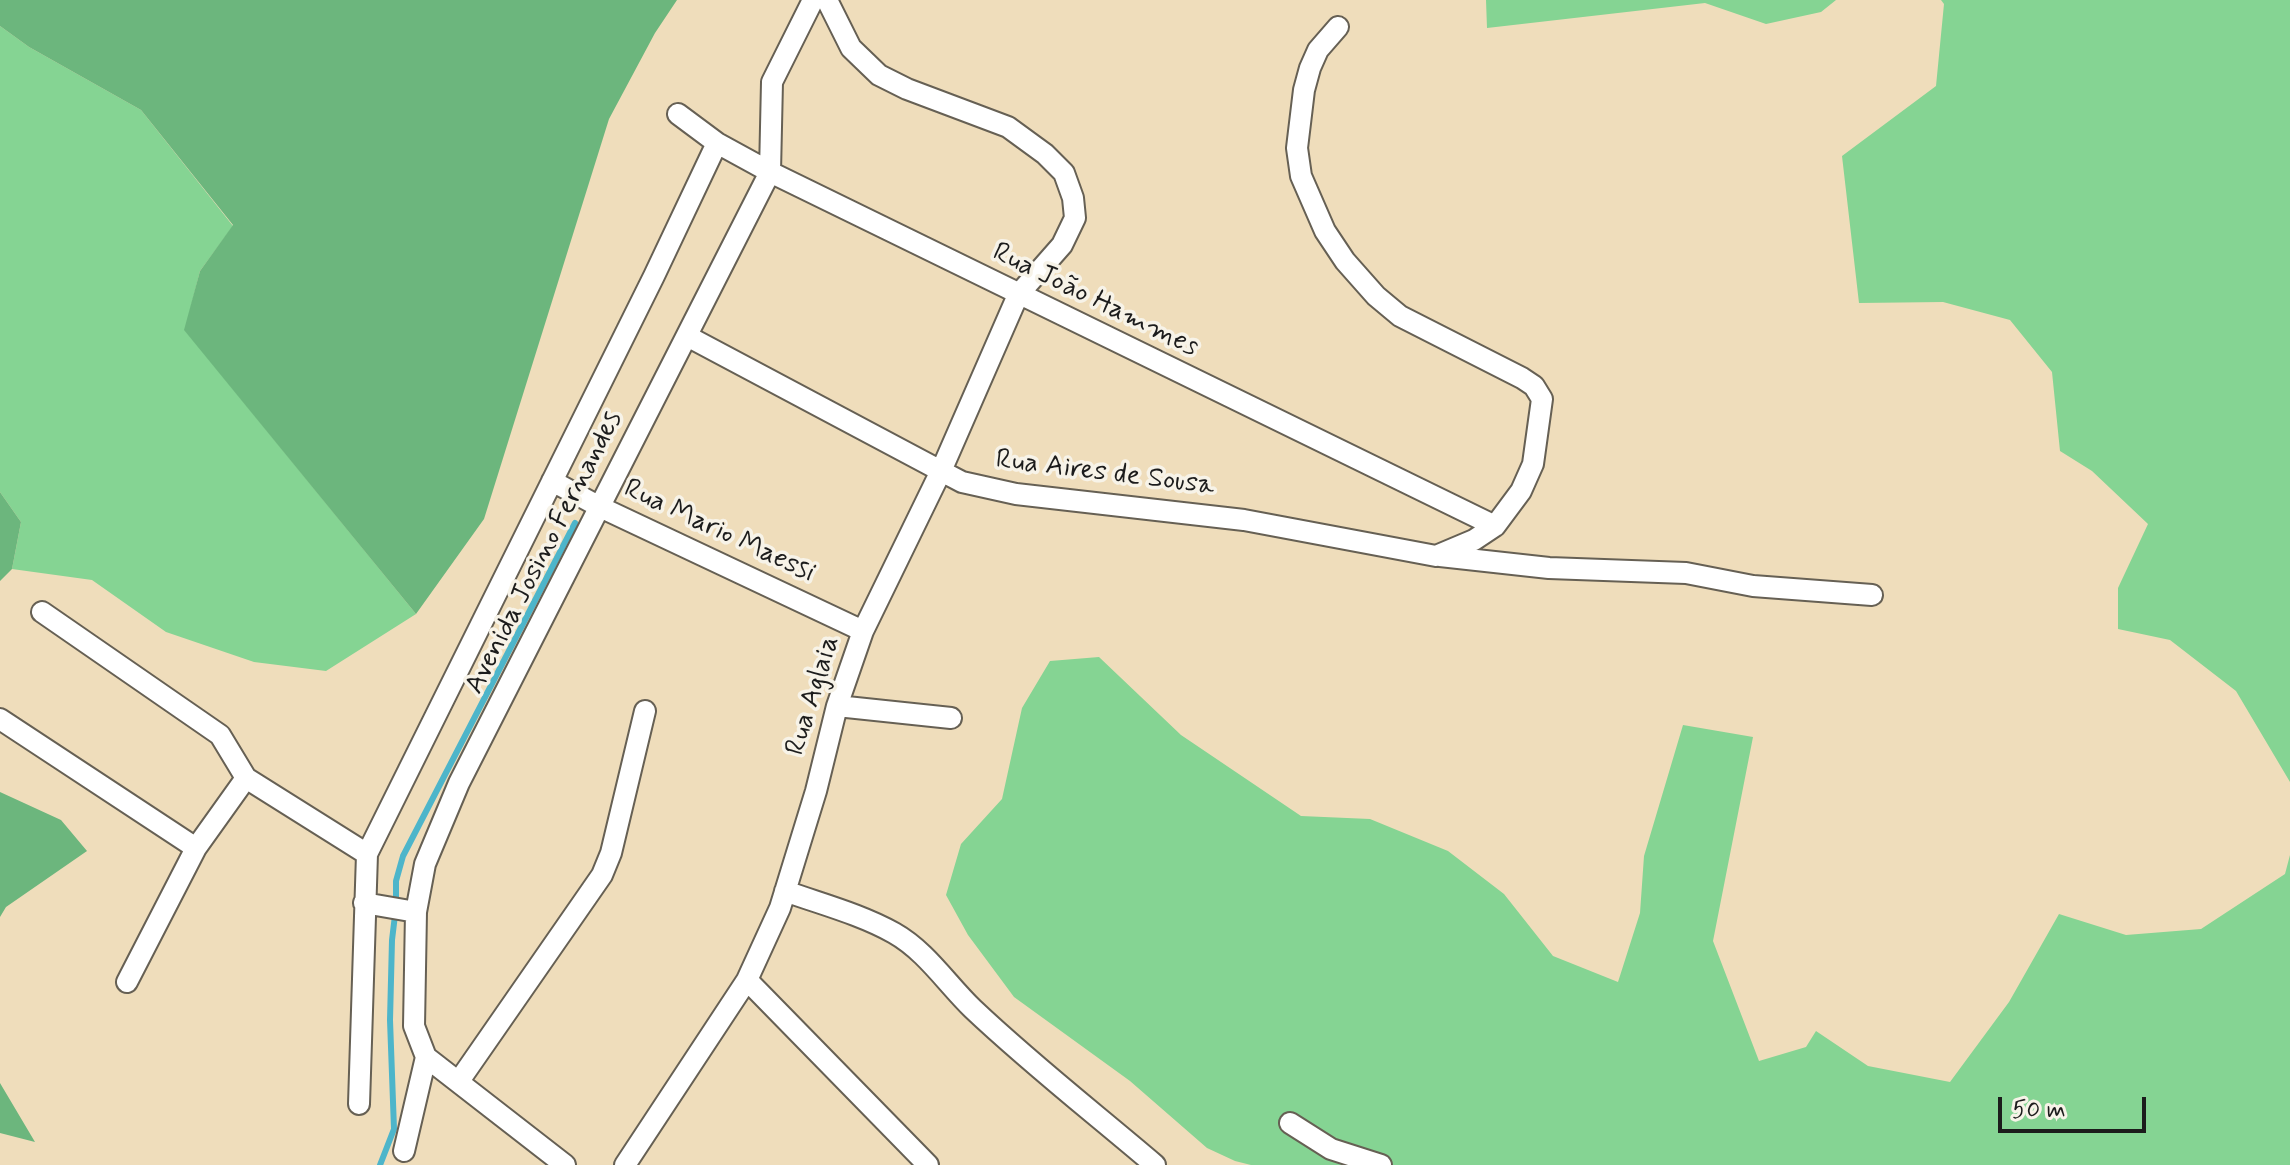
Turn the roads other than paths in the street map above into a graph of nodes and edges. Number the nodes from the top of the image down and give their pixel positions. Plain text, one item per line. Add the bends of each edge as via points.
1 (813, 0) edge
2 (827, 0) edge
3 (1338, 27) dead end
4 (678, 114) dead end
5 (717, 143) junction
6 (770, 172) junction
7 (1018, 295) junction
8 (687, 336) junction
9 (941, 471) junction
10 (552, 481) junction
11 (600, 507) junction
12 (1495, 526) junction
13 (1436, 556) junction
14 (1872, 595) dead end
15 (42, 612) dead end
16 (863, 631) junction
17 (837, 706) junction
18 (645, 711) dead end
19 (951, 718) dead end
20 (0, 719) edge
21 (246, 778) junction
22 (196, 848) junction
23 (367, 854) junction
24 (785, 891) junction
25 (364, 903) junction
26 (403, 911) junction
27 (747, 980) junction
28 (127, 982) dead end
29 (426, 1057) junction
30 (459, 1081) junction
31 (359, 1104) dead end
32 (1290, 1123) dead end
33 (404, 1151) dead end
34 (565, 1165) edge
35 (625, 1165) edge
36 (928, 1165) edge
37 (1155, 1165) edge
38 (1381, 1165) edge

1 - 6 street, Avenida Josino Fernandes via 772,82
2 - 7 street, Rua Aglaia via 851,48 879,75 1008,127 1064,173 1075,218 1062,245
3 - 12 street via 1310,68 1297,148 1301,176 1325,231 1345,261 1400,316 1522,378 1542,399 1533,464
4 - 5 street, Rua João Hammes
5 - 6 street, Rua João Hammes
5 - 10 street, Avenida Josino Fernandes
6 - 7 street, Rua João Hammes
6 - 8 street, Avenida Josino Fernandes
7 - 9 street, Rua Aglaia
7 - 12 street, Rua João Hammes
8 - 9 street, Rua Aires de Sousa
8 - 11 street, Avenida Josino Fernandes
9 - 13 street, Rua Aires de Sousa via 962,482 1016,494 1244,520
9 - 16 street, Rua Aglaia
10 - 11 street, Rua Mario Maessi
10 - 23 street, Avenida Josino Fernandes
11 - 16 street, Rua Mario Maessi
11 - 26 street, Avenida Josino Fernandes via 459,783
12 - 13 street
13 - 14 street, Rua Aires de Sousa via 1549,568 1686,573 1753,586
15 - 21 street via 220,735
16 - 17 street, Rua Aglaia
17 - 19 street
17 - 24 street, Rua Aglaia
18 - 30 street via 602,875
20 - 22 street
21 - 22 street
21 - 23 street
22 - 28 street
23 - 25 street, Avenida Josino Fernandes
24 - 27 street, Rua Aglaia
24 - 37 street via 896,934 971,1007
25 - 26 street
25 - 31 street, Avenida Josino Fernandes
26 - 29 street, Avenida Josino Fernandes via 414,1026
27 - 35 street, Rua Aglaia
27 - 36 street
29 - 30 street
29 - 33 street
30 - 34 street
32 - 38 street via 1331,1149

